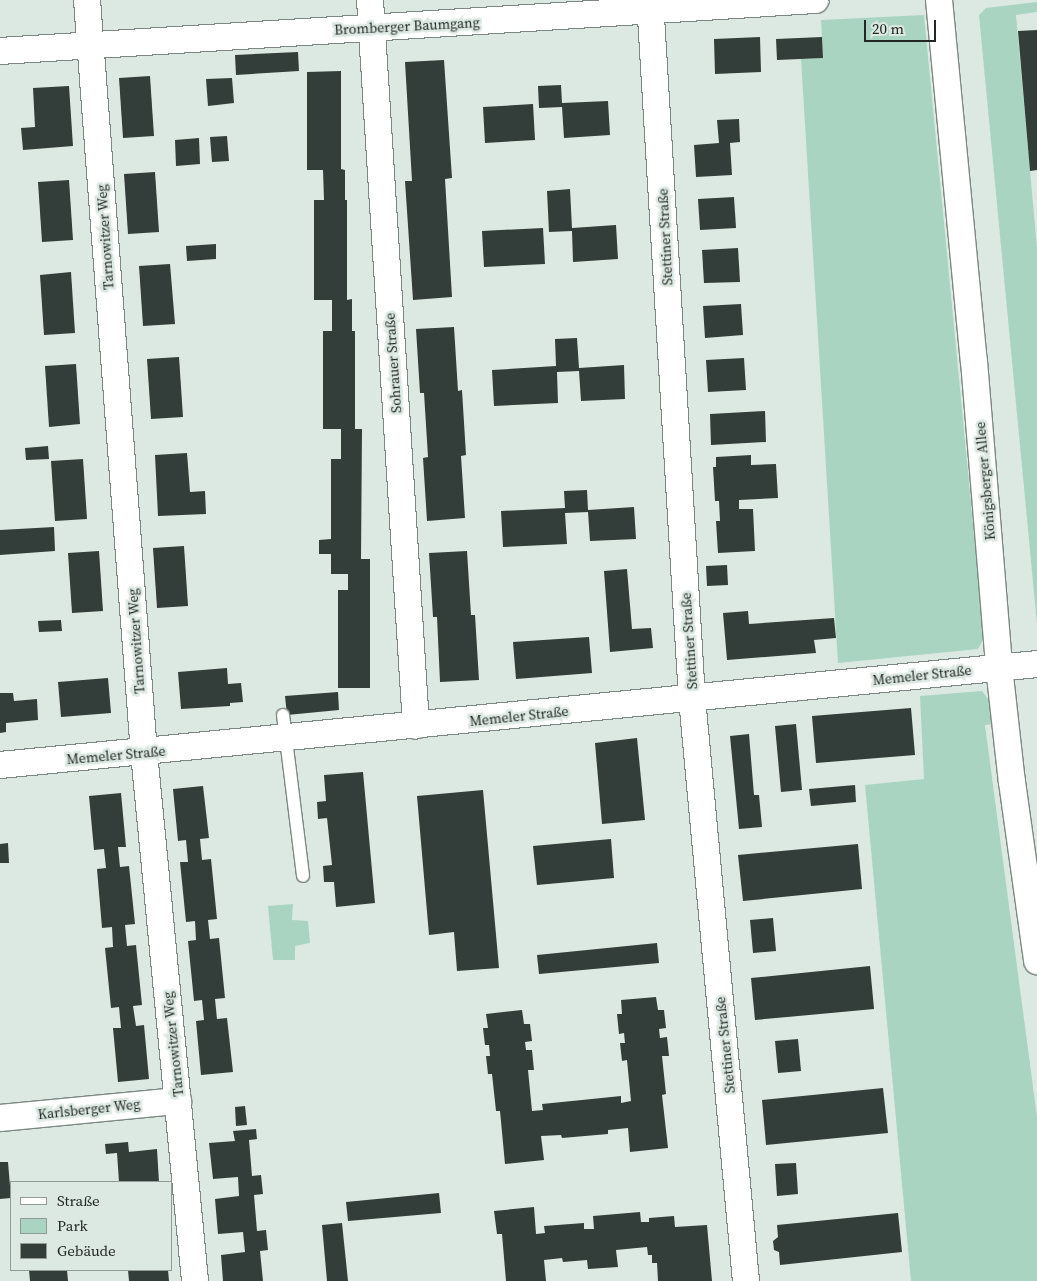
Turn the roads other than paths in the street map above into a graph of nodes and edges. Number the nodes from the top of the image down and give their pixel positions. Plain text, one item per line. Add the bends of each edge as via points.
1 (87, 0) edge
2 (370, 0) edge
3 (815, 0) edge
4 (938, 0) edge
5 (651, 6) edge
6 (372, 28) junction
7 (90, 45) junction
8 (0, 51) edge
9 (1037, 664) edge
10 (999, 667) junction
11 (692, 698) junction
12 (416, 726) junction
13 (284, 727) junction
14 (144, 753) junction
15 (0, 766) edge
16 (303, 876) dead end
17 (1037, 961) edge
18 (178, 1101) junction
19 (0, 1118) edge
20 (195, 1281) edge
21 (746, 1281) edge

1 - 7 street, Tarnowitzer Weg
2 - 6 street, Sohrauer Straße
3 - 5 street, Bromberger Baumgang
4 - 10 street, Königsberger Allee via 974,361
5 - 6 street, Bromberger Baumgang
5 - 11 street, Stettiner Straße
6 - 7 street, Bromberger Baumgang
6 - 12 street, Sohrauer Straße
7 - 8 street, Bromberger Baumgang
7 - 14 street, Tarnowitzer Weg
9 - 10 street, Memeler Straße
10 - 11 street, Memeler Straße
10 - 17 street, Königsberger Allee
11 - 12 street, Memeler Straße
11 - 21 street, Stettiner Straße
12 - 13 street, Memeler Straße
13 - 14 street, Memeler Straße
13 - 16 lane
14 - 15 street, Memeler Straße
14 - 18 street, Tarnowitzer Weg
18 - 19 street, Karlsberger Weg
18 - 20 street, Tarnowitzer Weg

